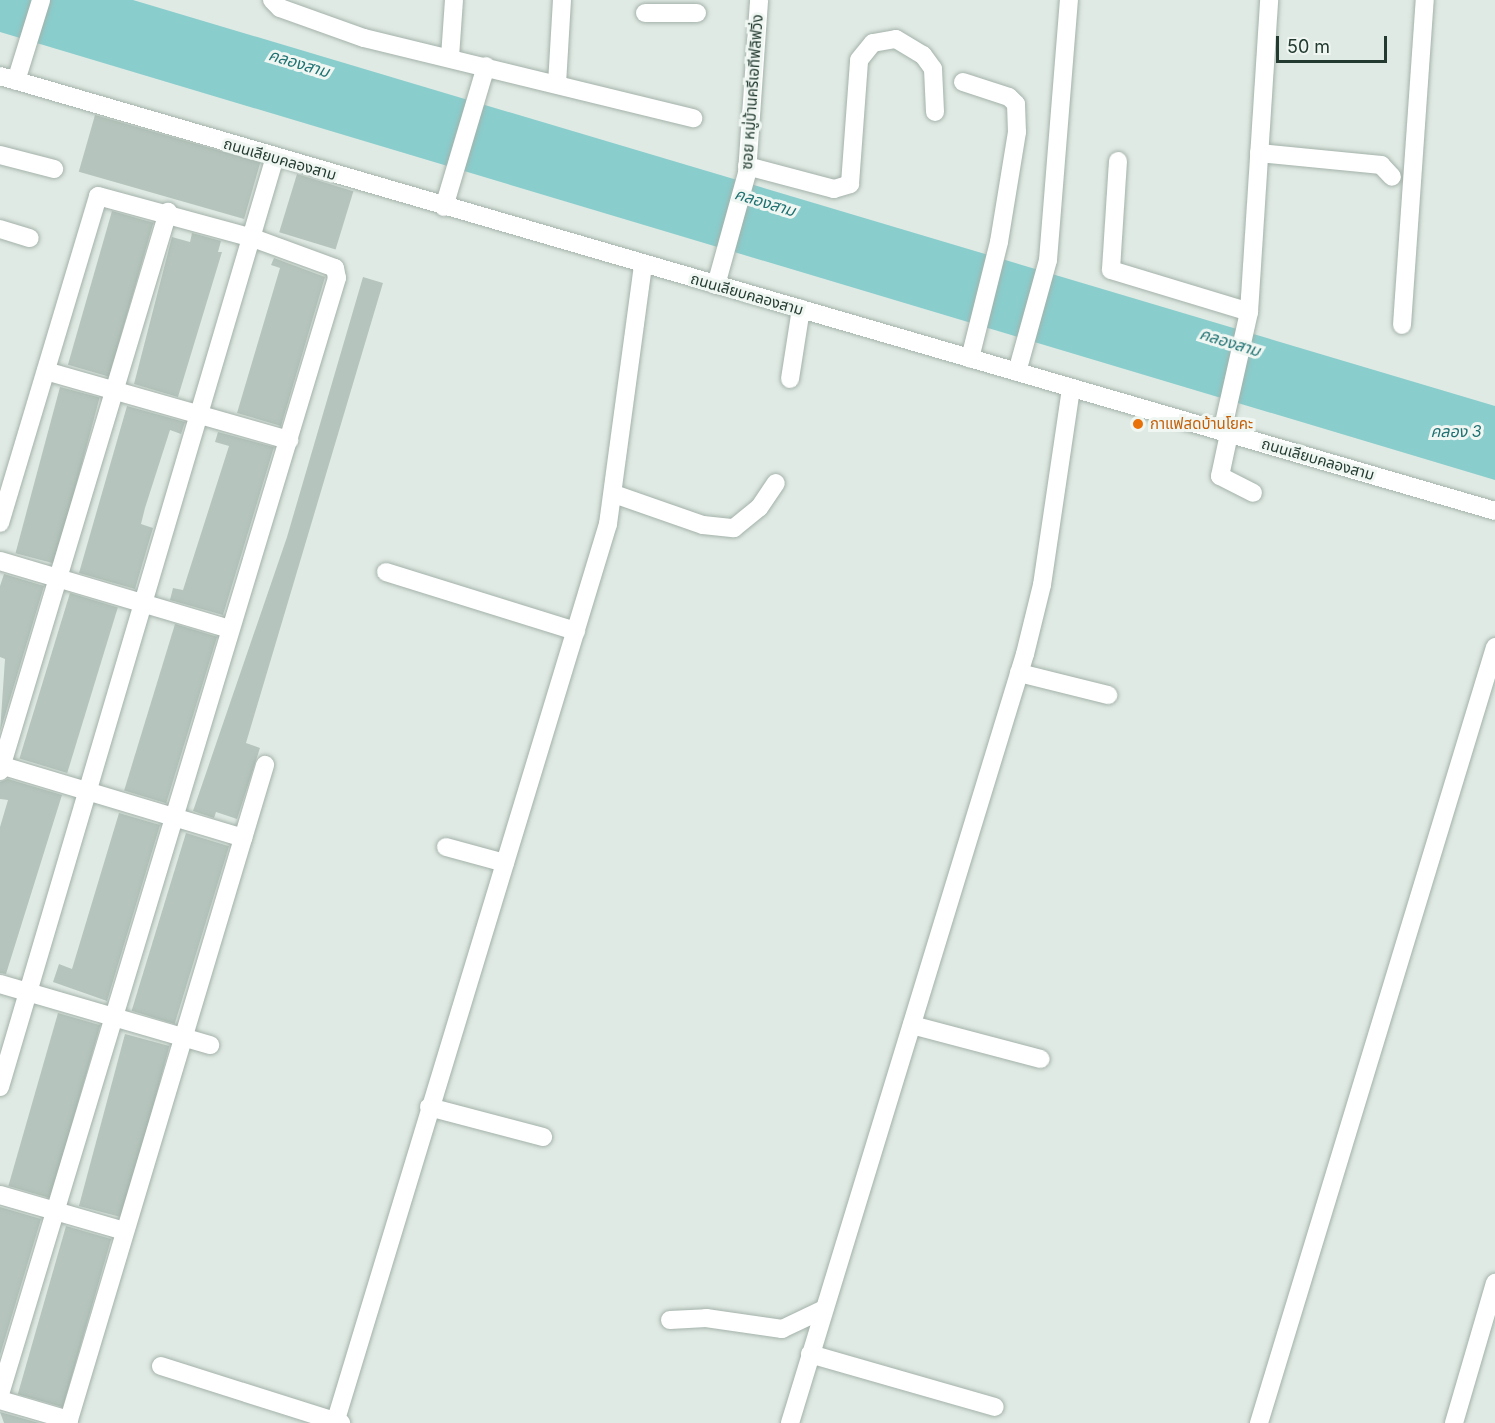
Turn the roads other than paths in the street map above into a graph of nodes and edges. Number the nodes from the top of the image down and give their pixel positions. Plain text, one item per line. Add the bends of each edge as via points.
1 (41, 0) edge
2 (272, 0) edge
3 (454, 0) edge
4 (562, 0) edge
5 (759, 0) edge
6 (1069, 0) edge
7 (1269, 0) edge
8 (1425, 0) edge
9 (645, 13) edge
10 (697, 13) dead end
11 (450, 57) junction
12 (486, 66) junction
13 (8, 78) edge
14 (963, 81) dead end
15 (557, 84) junction
16 (935, 112) dead end
17 (693, 118) dead end
18 (1259, 153) junction
19 (0, 155) edge
20 (275, 157) junction
21 (1118, 161) dead end
22 (54, 169) dead end
23 (747, 169) junction
24 (1392, 177) dead end
25 (444, 207) junction
26 (168, 212) junction
27 (0, 229) edge
28 (30, 238) dead end
29 (253, 238) junction
30 (643, 264) junction
31 (716, 285) junction
32 (801, 309) junction
33 (1248, 317) junction
34 (1402, 325) dead end
35 (970, 358) junction
36 (46, 371) junction
37 (1017, 372) junction
38 (790, 379) dead end
39 (1071, 388) junction
40 (115, 390) junction
41 (202, 414) junction
42 (1226, 433) junction
43 (289, 440) junction
44 (776, 483) dead end
45 (1253, 493) dead end
46 (614, 494) junction
47 (1495, 511) edge
48 (0, 523) edge
49 (0, 561) edge
50 (386, 572) dead end
51 (58, 579) junction
52 (144, 604) junction
53 (230, 629) junction
54 (576, 631) junction
55 (1495, 647) edge
56 (1019, 673) junction
57 (1108, 695) dead end
58 (265, 765) dead end
59 (1, 768) edge
60 (88, 792) junction
61 (173, 817) junction
62 (243, 838) junction
63 (446, 847) dead end
64 (505, 863) junction
65 (0, 984) edge
66 (28, 992) junction
67 (113, 1017) junction
68 (912, 1024) junction
69 (183, 1037) junction
70 (210, 1045) dead end
71 (1041, 1059) dead end
72 (0, 1087) edge
73 (429, 1107) junction
74 (543, 1137) dead end
75 (0, 1195) edge
76 (55, 1210) junction
77 (125, 1231) junction
78 (1495, 1283) edge
79 (824, 1309) junction
80 (670, 1320) dead end
81 (810, 1354) junction
82 (161, 1366) dead end
83 (0, 1394) edge
84 (0, 1400) edge
85 (994, 1407) dead end
86 (68, 1421) edge
87 (337, 1423) edge
88 (790, 1423) edge
89 (1259, 1423) edge
90 (1454, 1423) edge

1 - 13 street via 27,48
2 - 11 street via 280,8 364,38
3 - 11 street
4 - 15 street
5 - 23 street, ซอย หมู่บ้านครีเอทีฟลิฟวิ่ง
6 - 37 street via 1048,260
7 - 18 street
8 - 34 street
9 - 10 street
11 - 12 street
12 - 15 street
12 - 25 street
13 - 20 street, ถนนเลียบคลองสาม
14 - 35 street via 998,91 1016,104 1017,132 980,334
15 - 17 street
16 - 23 street via 933,69 923,55 896,39 873,43 859,60 850,184 834,189
18 - 24 street via 1381,165
18 - 33 street
19 - 22 street
20 - 25 street, ถนนเลียบคลองสาม
20 - 29 street
21 - 33 street via 1111,270
23 - 31 street, ซอย หมู่บ้านครีเอทีฟลิฟวิ่ง
25 - 30 street, ถนนเลียบคลองสาม
26 - 29 street
26 - 36 street via 98,196
26 - 40 street
27 - 28 street
29 - 41 street
29 - 43 street via 328,261 337,278
30 - 31 street, ถนนเลียบคลองสาม
30 - 46 street
31 - 32 street, ถนนเลียบคลองสาม
32 - 35 street, ถนนเลียบคลองสาม
32 - 38 street
33 - 42 street
35 - 37 street, ถนนเลียบคลองสาม
36 - 40 street
36 - 48 street
37 - 39 street, ถนนเลียบคลองสาม
39 - 42 street, ถนนเลียบคลองสาม
39 - 56 street via 1042,585
40 - 41 street
40 - 51 street
41 - 43 street
41 - 52 street
42 - 45 street via 1220,476
42 - 47 street, ถนนเลียบคลองสาม
43 - 53 street
44 - 46 street via 759,508 734,528 703,525
46 - 54 street
49 - 51 street
50 - 54 street
51 - 52 street
51 - 59 street
52 - 53 street
52 - 60 street
53 - 61 street
54 - 64 street
55 - 89 street
56 - 57 street
56 - 68 street
58 - 62 street
59 - 60 street
60 - 61 street
60 - 66 street
61 - 62 street
61 - 67 street
62 - 69 street
63 - 64 street
64 - 73 street
65 - 66 street
66 - 67 street
66 - 72 street
67 - 69 street
67 - 76 street
68 - 71 street
68 - 79 street
69 - 70 street
69 - 77 street
73 - 74 street
73 - 87 street
75 - 76 street
76 - 77 street
76 - 83 street
77 - 86 street
78 - 90 street
79 - 80 street via 782,1329 706,1318
79 - 81 street
81 - 85 street
81 - 88 street
82 - 87 street
84 - 86 street

